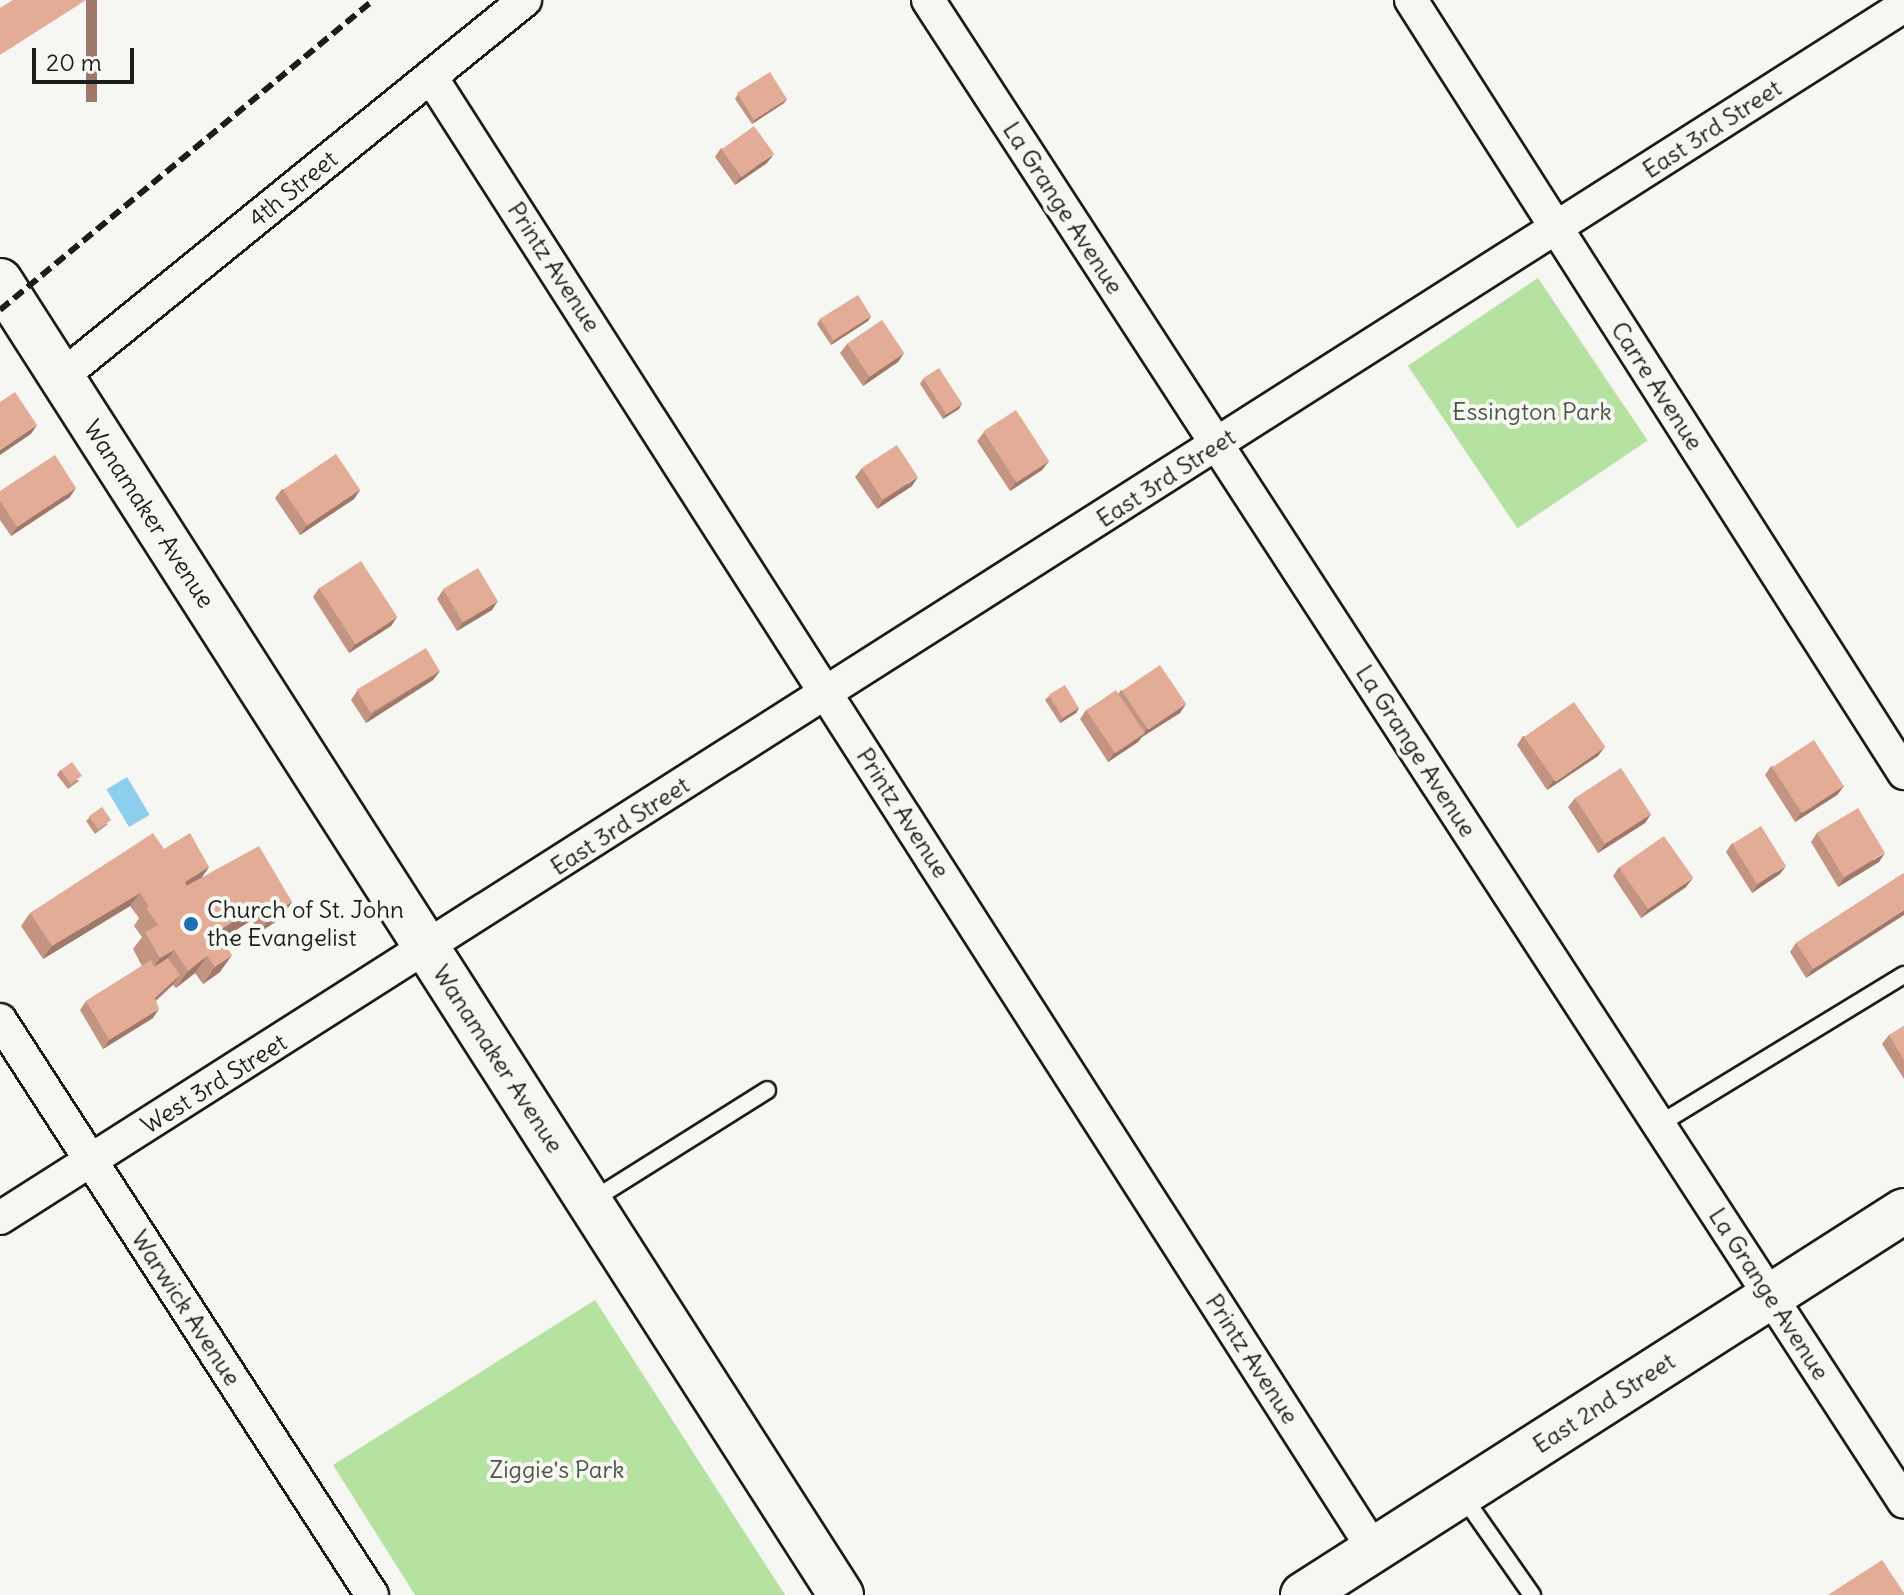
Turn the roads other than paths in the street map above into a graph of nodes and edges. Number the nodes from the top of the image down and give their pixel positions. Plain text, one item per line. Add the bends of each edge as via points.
1 (525, 0) edge
2 (928, 0) edge
3 (1411, 0) edge
4 (1898, 10) edge
5 (431, 77) junction
6 (1556, 228) junction
7 (0, 281) edge
8 (61, 377) junction
9 (1217, 445) junction
10 (827, 694) junction
11 (1904, 773) edge
12 (428, 949) junction
13 (1904, 975) edge
14 (0, 1020) edge
15 (767, 1090) dead end
16 (1658, 1125) junction
17 (91, 1161) junction
18 (590, 1201) junction
19 (1904, 1211) edge
20 (0, 1218) edge
21 (1771, 1297) junction
22 (1461, 1494) junction
23 (1904, 1502) edge
24 (1374, 1550) junction
25 (372, 1595) edge
26 (841, 1595) edge
27 (1303, 1595) edge
28 (1532, 1595) edge

1 - 5 street, 4th Street
2 - 9 street, La Grange Avenue
3 - 6 street, Carre Avenue
4 - 6 street, East 3rd Street
5 - 8 street, 4th Street
5 - 10 street, Printz Avenue
6 - 9 street, East 3rd Street
6 - 11 street, Carre Avenue
7 - 8 street, Wanamaker Avenue
8 - 12 street, Wanamaker Avenue
9 - 10 street, East 3rd Street
9 - 16 street, La Grange Avenue
10 - 12 street, East 3rd Street
10 - 24 street, Printz Avenue
12 - 17 street, West 3rd Street
12 - 18 street, Wanamaker Avenue
13 - 16 lane
14 - 17 street, Warwick Avenue
15 - 18 lane
16 - 21 street, La Grange Avenue
17 - 20 street, West 3rd Street
17 - 25 street, Warwick Avenue
18 - 26 street, Wanamaker Avenue
19 - 21 street, East 2nd Street
21 - 22 street, East 2nd Street
21 - 23 street, La Grange Avenue
22 - 24 street, East 2nd Street
22 - 28 lane
24 - 27 street, East 2nd Street

